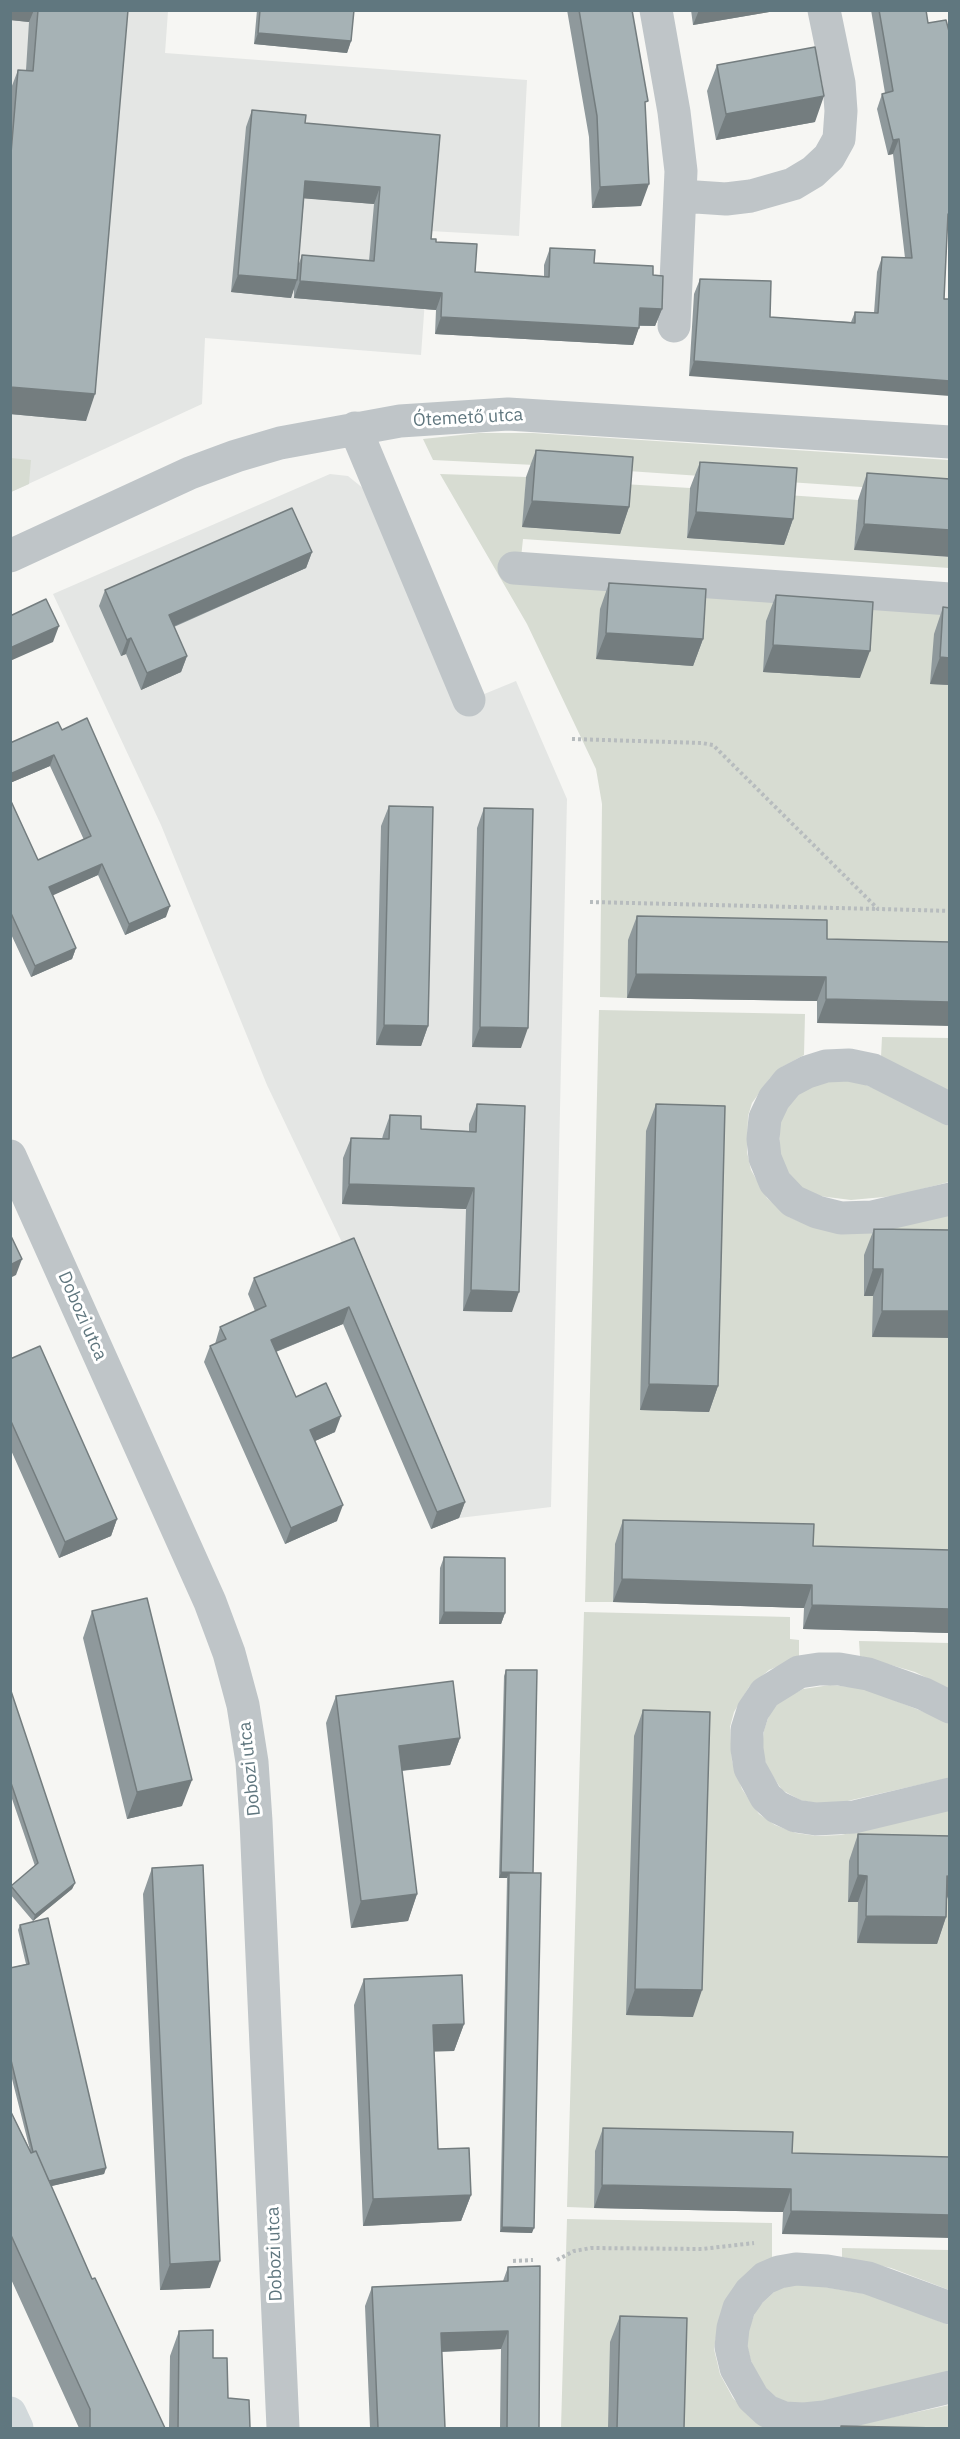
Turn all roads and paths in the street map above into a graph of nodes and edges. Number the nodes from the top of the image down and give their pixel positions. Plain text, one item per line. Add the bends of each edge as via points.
1 (656, 10) edge
2 (824, 10) edge
3 (681, 196) junction
4 (674, 326) dead end
5 (355, 428) junction
6 (950, 442) edge
7 (10, 556) edge
8 (514, 568) dead end
9 (950, 599) edge
10 (469, 700) dead end
11 (572, 739) dead end
12 (590, 902) dead end
13 (878, 909) junction
14 (950, 911) edge
15 (950, 1109) edge
16 (10, 1156) edge
17 (950, 1198) edge
18 (950, 1707) edge
19 (950, 1794) edge
20 (765, 2242) dead end
21 (533, 2260) dead end
22 (557, 2260) dead end
23 (513, 2261) dead end
24 (950, 2308) edge
25 (950, 2387) edge
26 (10, 2413) edge
27 (17, 2428) edge
28 (283, 2428) edge

1 - 3 street via 680,147
2 - 3 street via 841,111 839,139 829,157 793,184 751,196
3 - 4 street
5 - 6 street, Ótemető utca via 508,414
5 - 7 street, Ótemető utca via 280,443 227,459
5 - 10 street
8 - 9 street
11 - 13 path via 713,745
12 - 13 path
13 - 14 path
15 - 17 street via 873,1070 826,1066 788,1083 774,1099 765,1118 763,1139 765,1158 776,1182 793,1201 817,1212 841,1218 872,1217
16 - 28 street, Dobozi utca via 210,1602 243,1705 255,1801
18 - 19 street via 868,1674 839,1669 799,1672 765,1693 753,1711 747,1749 750,1768 766,1797 796,1816 854,1816
20 - 22 path via 702,2249 591,2248
21 - 23 path
24 - 25 street via 868,2278 796,2269 765,2278 750,2292 739,2308 731,2347 736,2368 753,2398 767,2411 784,2418 824,2417
26 - 27 main road

